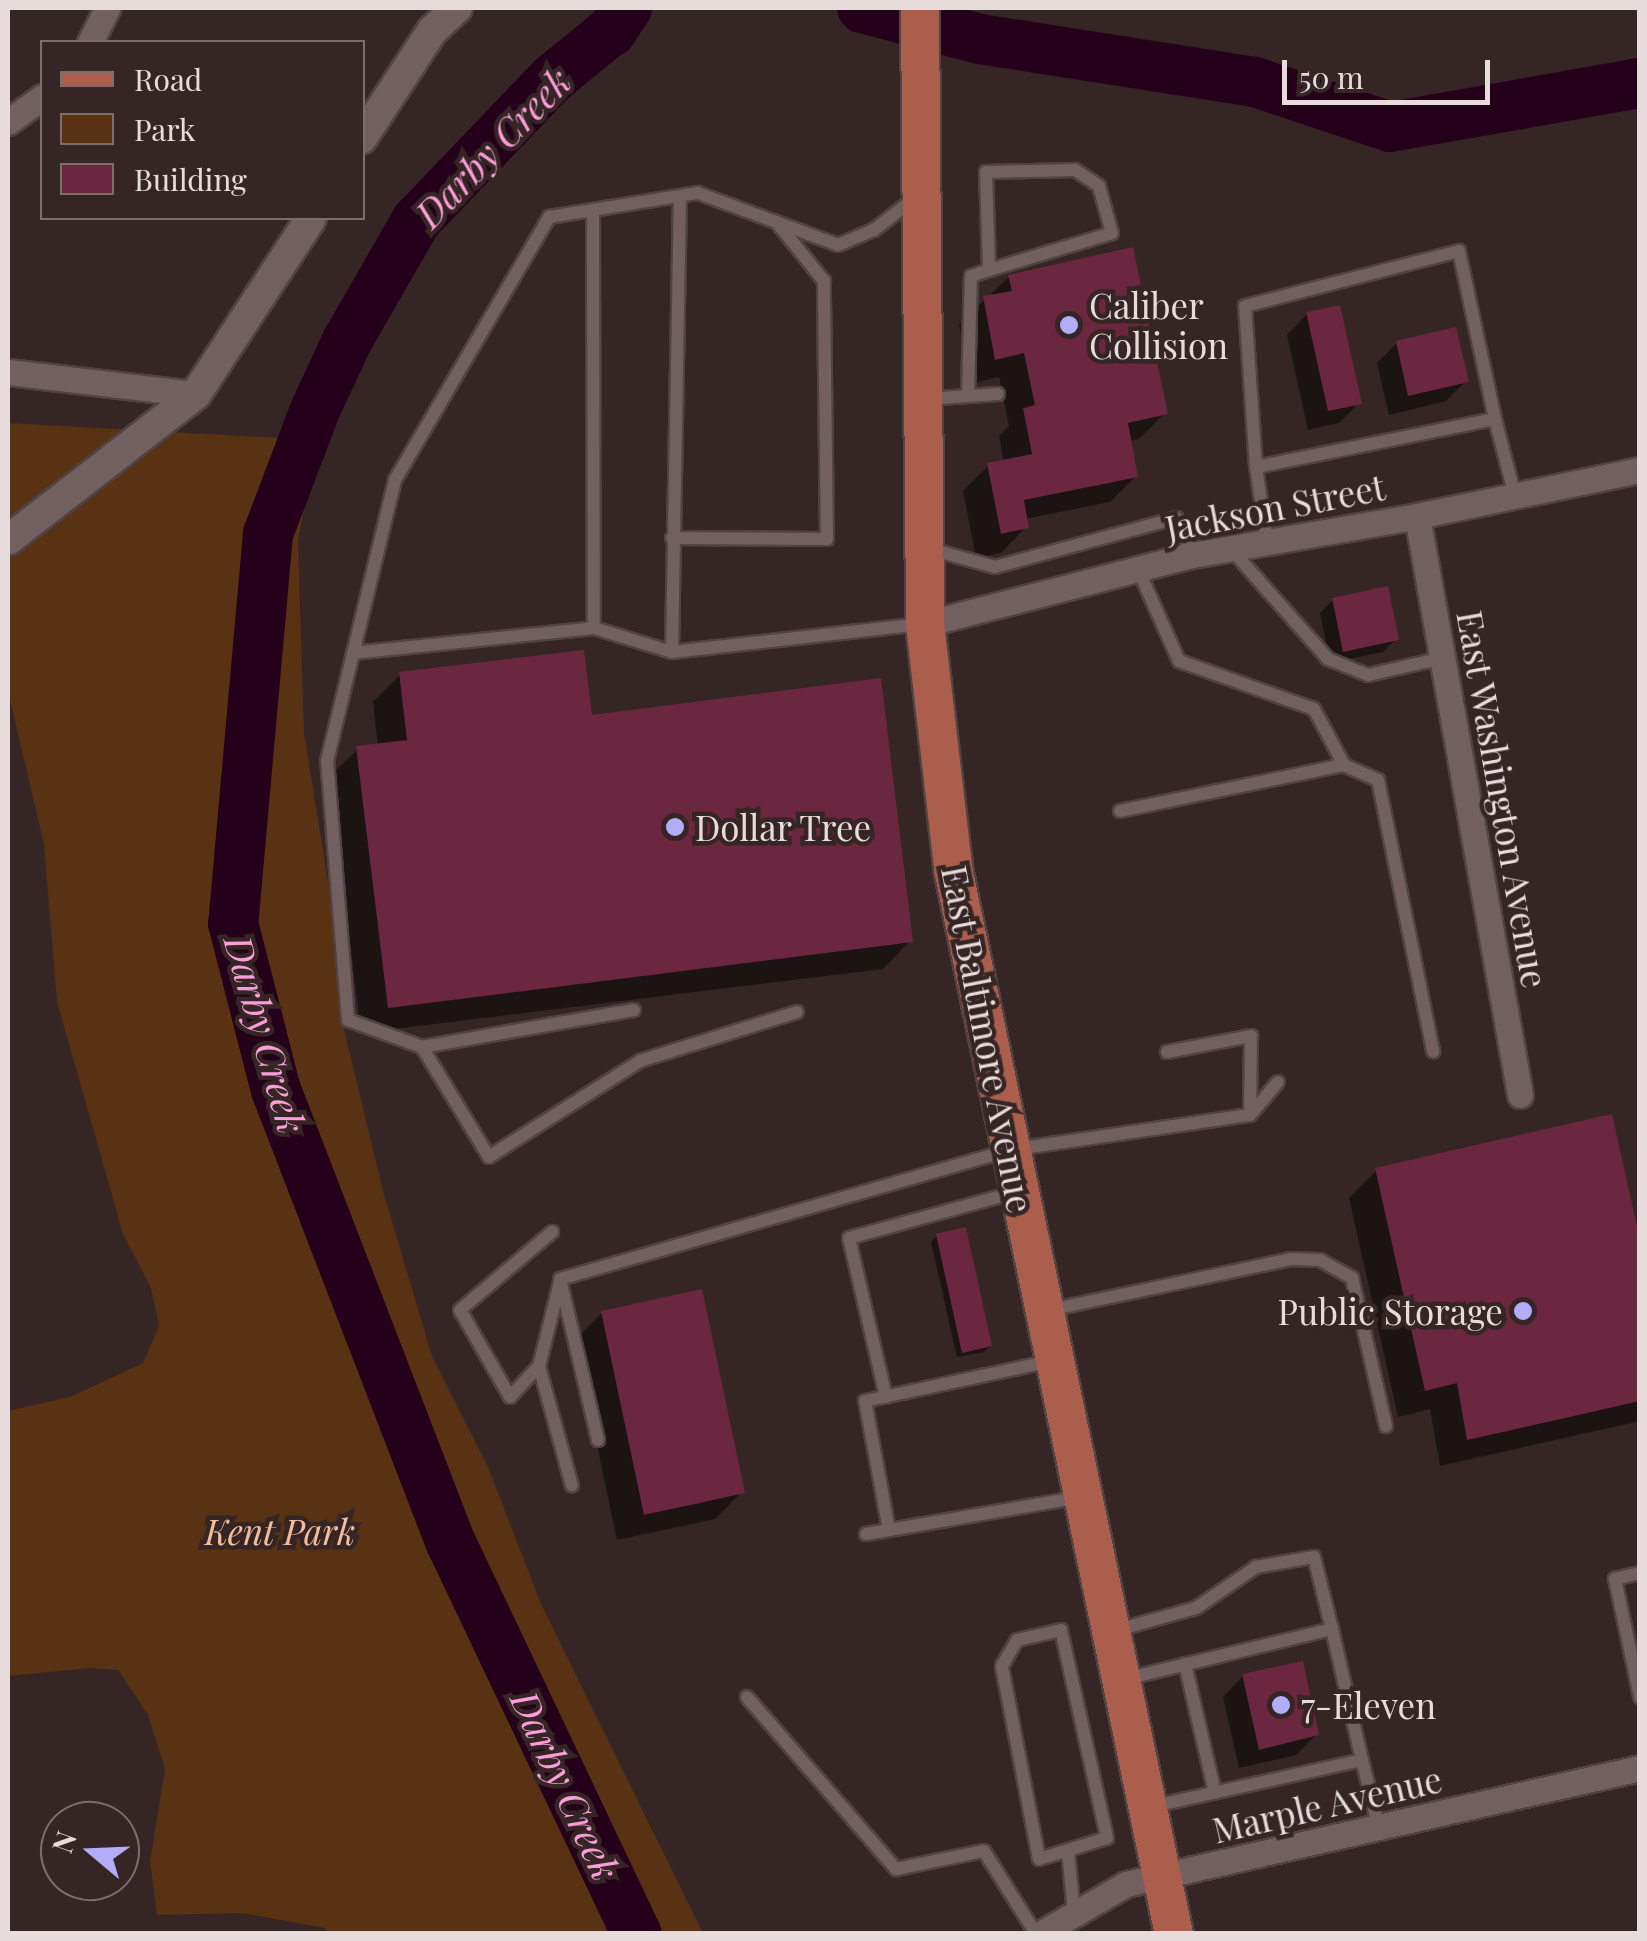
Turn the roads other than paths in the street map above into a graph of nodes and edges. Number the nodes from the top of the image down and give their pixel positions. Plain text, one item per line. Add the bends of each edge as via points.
1 (107, 8) edge
2 (457, 8) edge
3 (920, 8) edge
4 (91, 40) edge
5 (40, 98) edge
6 (8, 122) edge
7 (365, 133) edge
8 (921, 194) junction
9 (680, 196) junction
10 (594, 210) junction
11 (310, 220) edge
12 (778, 222) junction
13 (989, 270) junction
14 (8, 372) edge
15 (196, 394) junction
16 (998, 394) dead end
17 (968, 396) junction
18 (922, 400) junction
19 (1495, 419) junction
20 (1256, 468) junction
21 (1640, 470) edge
22 (1515, 496) junction
23 (1418, 516) junction
24 (672, 538) junction
25 (8, 540) edge
26 (1267, 542) junction
27 (923, 546) junction
28 (1231, 549) junction
29 (1192, 556) junction
30 (1138, 570) junction
31 (925, 624) junction
32 (594, 628) junction
33 (672, 652) junction
34 (353, 653) junction
35 (1442, 658) junction
36 (1344, 766) junction
37 (1120, 811) dead end
38 (634, 1010) dead end
39 (798, 1012) dead end
40 (422, 1047) junction
41 (1433, 1051) dead end
42 (1168, 1052) dead end
43 (1278, 1082) dead end
44 (1520, 1095) dead end
45 (1250, 1114) junction
46 (1009, 1150) junction
47 (1018, 1192) junction
48 (552, 1232) dead end
49 (560, 1280) junction
50 (1042, 1312) junction
51 (1052, 1360) junction
52 (539, 1366) junction
53 (886, 1397) junction
54 (1386, 1426) dead end
55 (598, 1440) dead end
56 (572, 1486) dead end
57 (1081, 1497) junction
58 (889, 1530) junction
59 (866, 1534) dead end
60 (1640, 1573) edge
61 (1332, 1629) junction
62 (1112, 1632) junction
63 (1185, 1664) junction
64 (1120, 1680) junction
65 (1640, 1697) edge
66 (747, 1698) dead end
67 (1362, 1760) junction
68 (1640, 1768) edge
69 (1216, 1794) junction
70 (1148, 1808) junction
71 (1378, 1828) junction
72 (1068, 1851) junction
73 (1162, 1879) junction
74 (1074, 1914) junction
75 (1038, 1934) edge
76 (1174, 1934) edge

1 - 4 street
2 - 7 street via 432,31
3 - 8 main road, East Baltimore Avenue
5 - 6 street
8 - 12 lane via 874,230 838,245
8 - 18 main road, East Baltimore Avenue
9 - 10 lane
9 - 12 lane via 698,193
9 - 24 lane
10 - 32 lane
10 - 34 lane via 549,217 395,480
11 - 15 street
12 - 24 lane via 824,281 827,539
13 - 13 lane via 1112,233 1099,186 1075,170 986,172
13 - 17 lane via 971,276
14 - 15 street
15 - 25 street
16 - 17 lane
17 - 18 lane
18 - 27 main road, East Baltimore Avenue
19 - 20 lane
19 - 20 lane via 1459,251 1245,306
19 - 22 lane
20 - 26 lane
21 - 22 street, Jackson Street
22 - 23 street, Jackson Street
23 - 26 street, Jackson Street
23 - 35 street, East Washington Avenue
24 - 33 lane
26 - 28 street, Jackson Street
27 - 29 lane via 995,567 1176,518
27 - 31 main road, East Baltimore Avenue
28 - 29 street, Jackson Street
28 - 35 lane via 1328,660 1368,676
29 - 30 street, Jackson Street
30 - 31 street, Jackson Street
30 - 36 lane via 1180,661 1314,710
31 - 33 lane
31 - 46 main road, East Baltimore Avenue via 954,874
32 - 33 lane
32 - 34 lane
34 - 40 lane via 327,761 348,1020
35 - 44 street, East Washington Avenue
36 - 37 lane
36 - 41 lane via 1378,780
38 - 40 lane
39 - 40 lane via 640,1061 489,1157
42 - 45 lane via 1252,1036
43 - 45 lane
45 - 46 lane
46 - 47 main road, East Baltimore Avenue
46 - 49 lane
47 - 50 main road, East Baltimore Avenue
47 - 53 lane via 849,1238
48 - 52 lane via 460,1310 510,1397
49 - 52 lane
49 - 55 lane
50 - 51 main road, East Baltimore Avenue
50 - 54 lane via 1290,1259 1320,1260 1352,1278
51 - 53 lane
51 - 57 main road, East Baltimore Avenue
52 - 56 lane
53 - 58 lane via 865,1401
57 - 58 lane
57 - 62 main road, East Baltimore Avenue
58 - 59 lane
60 - 65 lane via 1615,1580
61 - 62 lane via 1314,1557 1256,1566 1196,1608
61 - 63 lane
61 - 67 lane
62 - 64 main road, East Baltimore Avenue
63 - 64 lane
63 - 69 lane
64 - 70 main road, East Baltimore Avenue
66 - 75 lane via 896,1869 984,1851
67 - 69 lane
67 - 71 lane
68 - 71 street, Marple Avenue
69 - 70 lane
70 - 73 main road, East Baltimore Avenue
71 - 73 street, Marple Avenue
72 - 72 lane via 1107,1838 1060,1630 1017,1640 1002,1666 1040,1859
72 - 74 lane
73 - 74 street, Marple Avenue via 1126,1884
73 - 76 main road, East Baltimore Avenue
74 - 75 street, Marple Avenue

